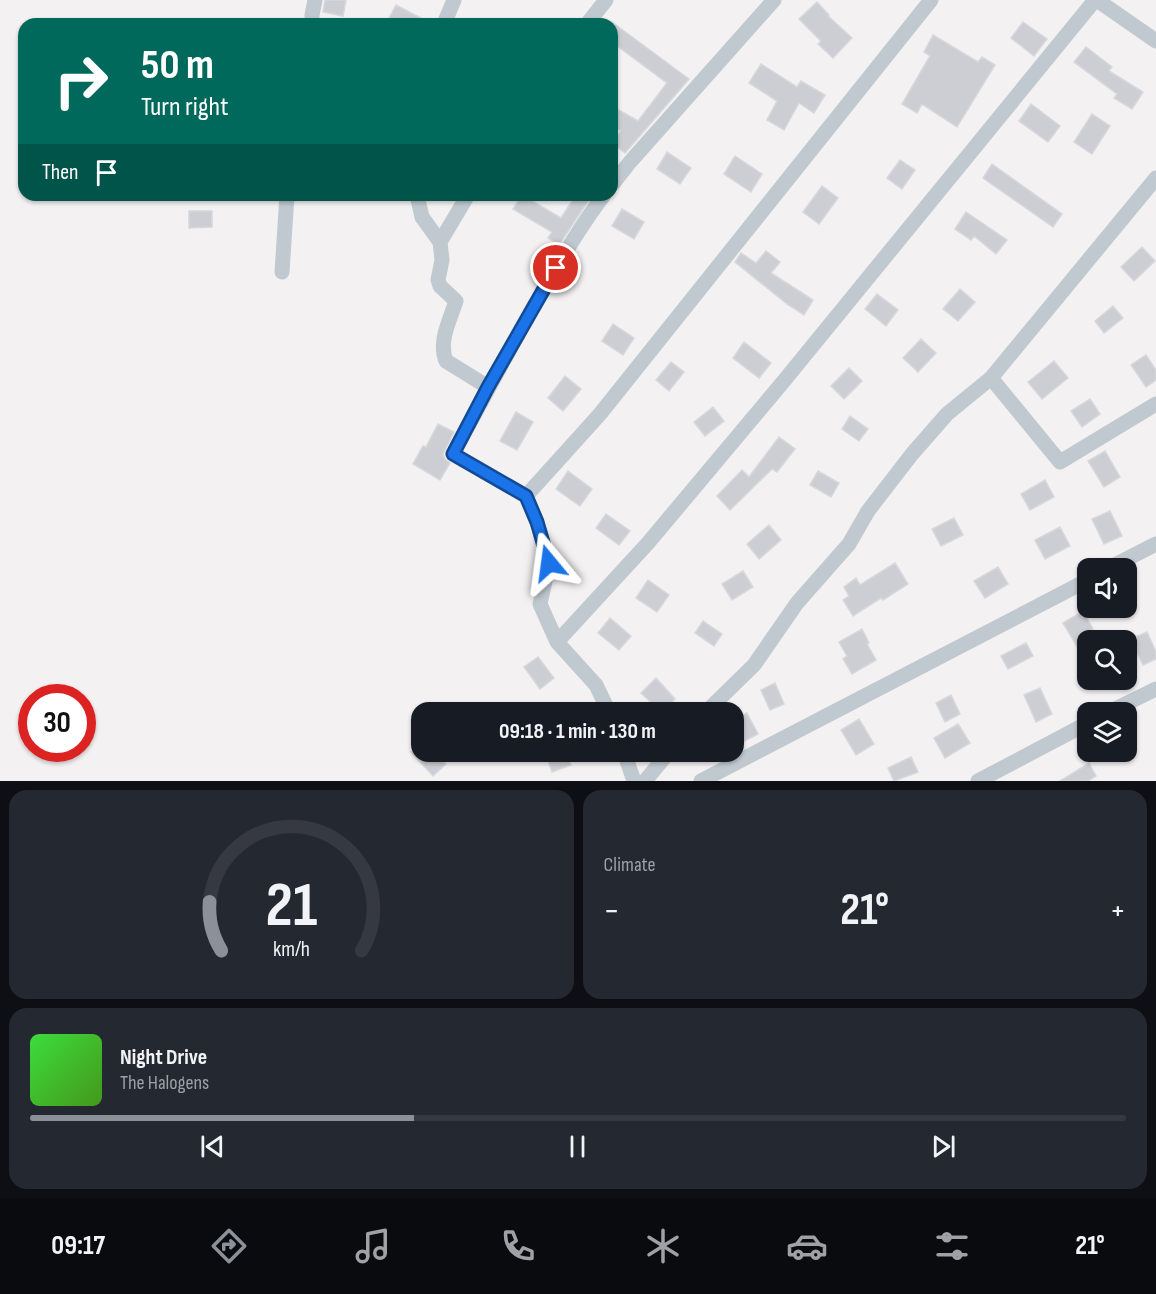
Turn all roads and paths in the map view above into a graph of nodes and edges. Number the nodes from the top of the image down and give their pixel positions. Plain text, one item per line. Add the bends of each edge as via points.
1 (315, 0) edge
2 (454, 0) edge
3 (606, 0) edge
4 (774, 0) edge
5 (931, 0) edge
6 (1096, 0) edge
7 (312, 18) edge
8 (446, 18) edge
9 (592, 18) edge
10 (1156, 41) edge
11 (618, 177) edge
12 (1156, 178) edge
13 (287, 201) edge
14 (418, 201) edge
15 (464, 201) edge
16 (599, 201) edge
17 (440, 242) junction
18 (282, 272) dead end
19 (991, 378) junction
20 (488, 387) junction
21 (1156, 404) edge
22 (526, 496) junction
23 (1156, 544) edge
24 (1129, 558) edge
25 (1077, 586) edge
26 (557, 642) junction
27 (1156, 689) edge
28 (604, 702) edge
29 (716, 702) edge
30 (1129, 702) edge
31 (1077, 729) edge
32 (627, 762) edge
33 (661, 762) edge
34 (634, 781) edge
35 (645, 781) edge
36 (701, 781) edge
37 (978, 781) edge

1 - 7 street
2 - 8 street
3 - 9 street
4 - 11 street
5 - 22 street via 600,414
6 - 10 street
6 - 26 street via 648,543
12 - 19 street
13 - 18 street
14 - 17 street via 422,217
15 - 17 street
16 - 20 street
17 - 20 street via 438,279 456,301 443,340 444,356
19 - 21 street via 1060,462
19 - 29 street via 947,414 912,454 868,511 849,544 797,603 754,664
20 - 22 street via 453,454
22 - 26 street via 549,563 540,604
23 - 24 street
25 - 36 street
26 - 28 street via 596,686
27 - 30 street
31 - 37 street
32 - 34 street
33 - 35 street

